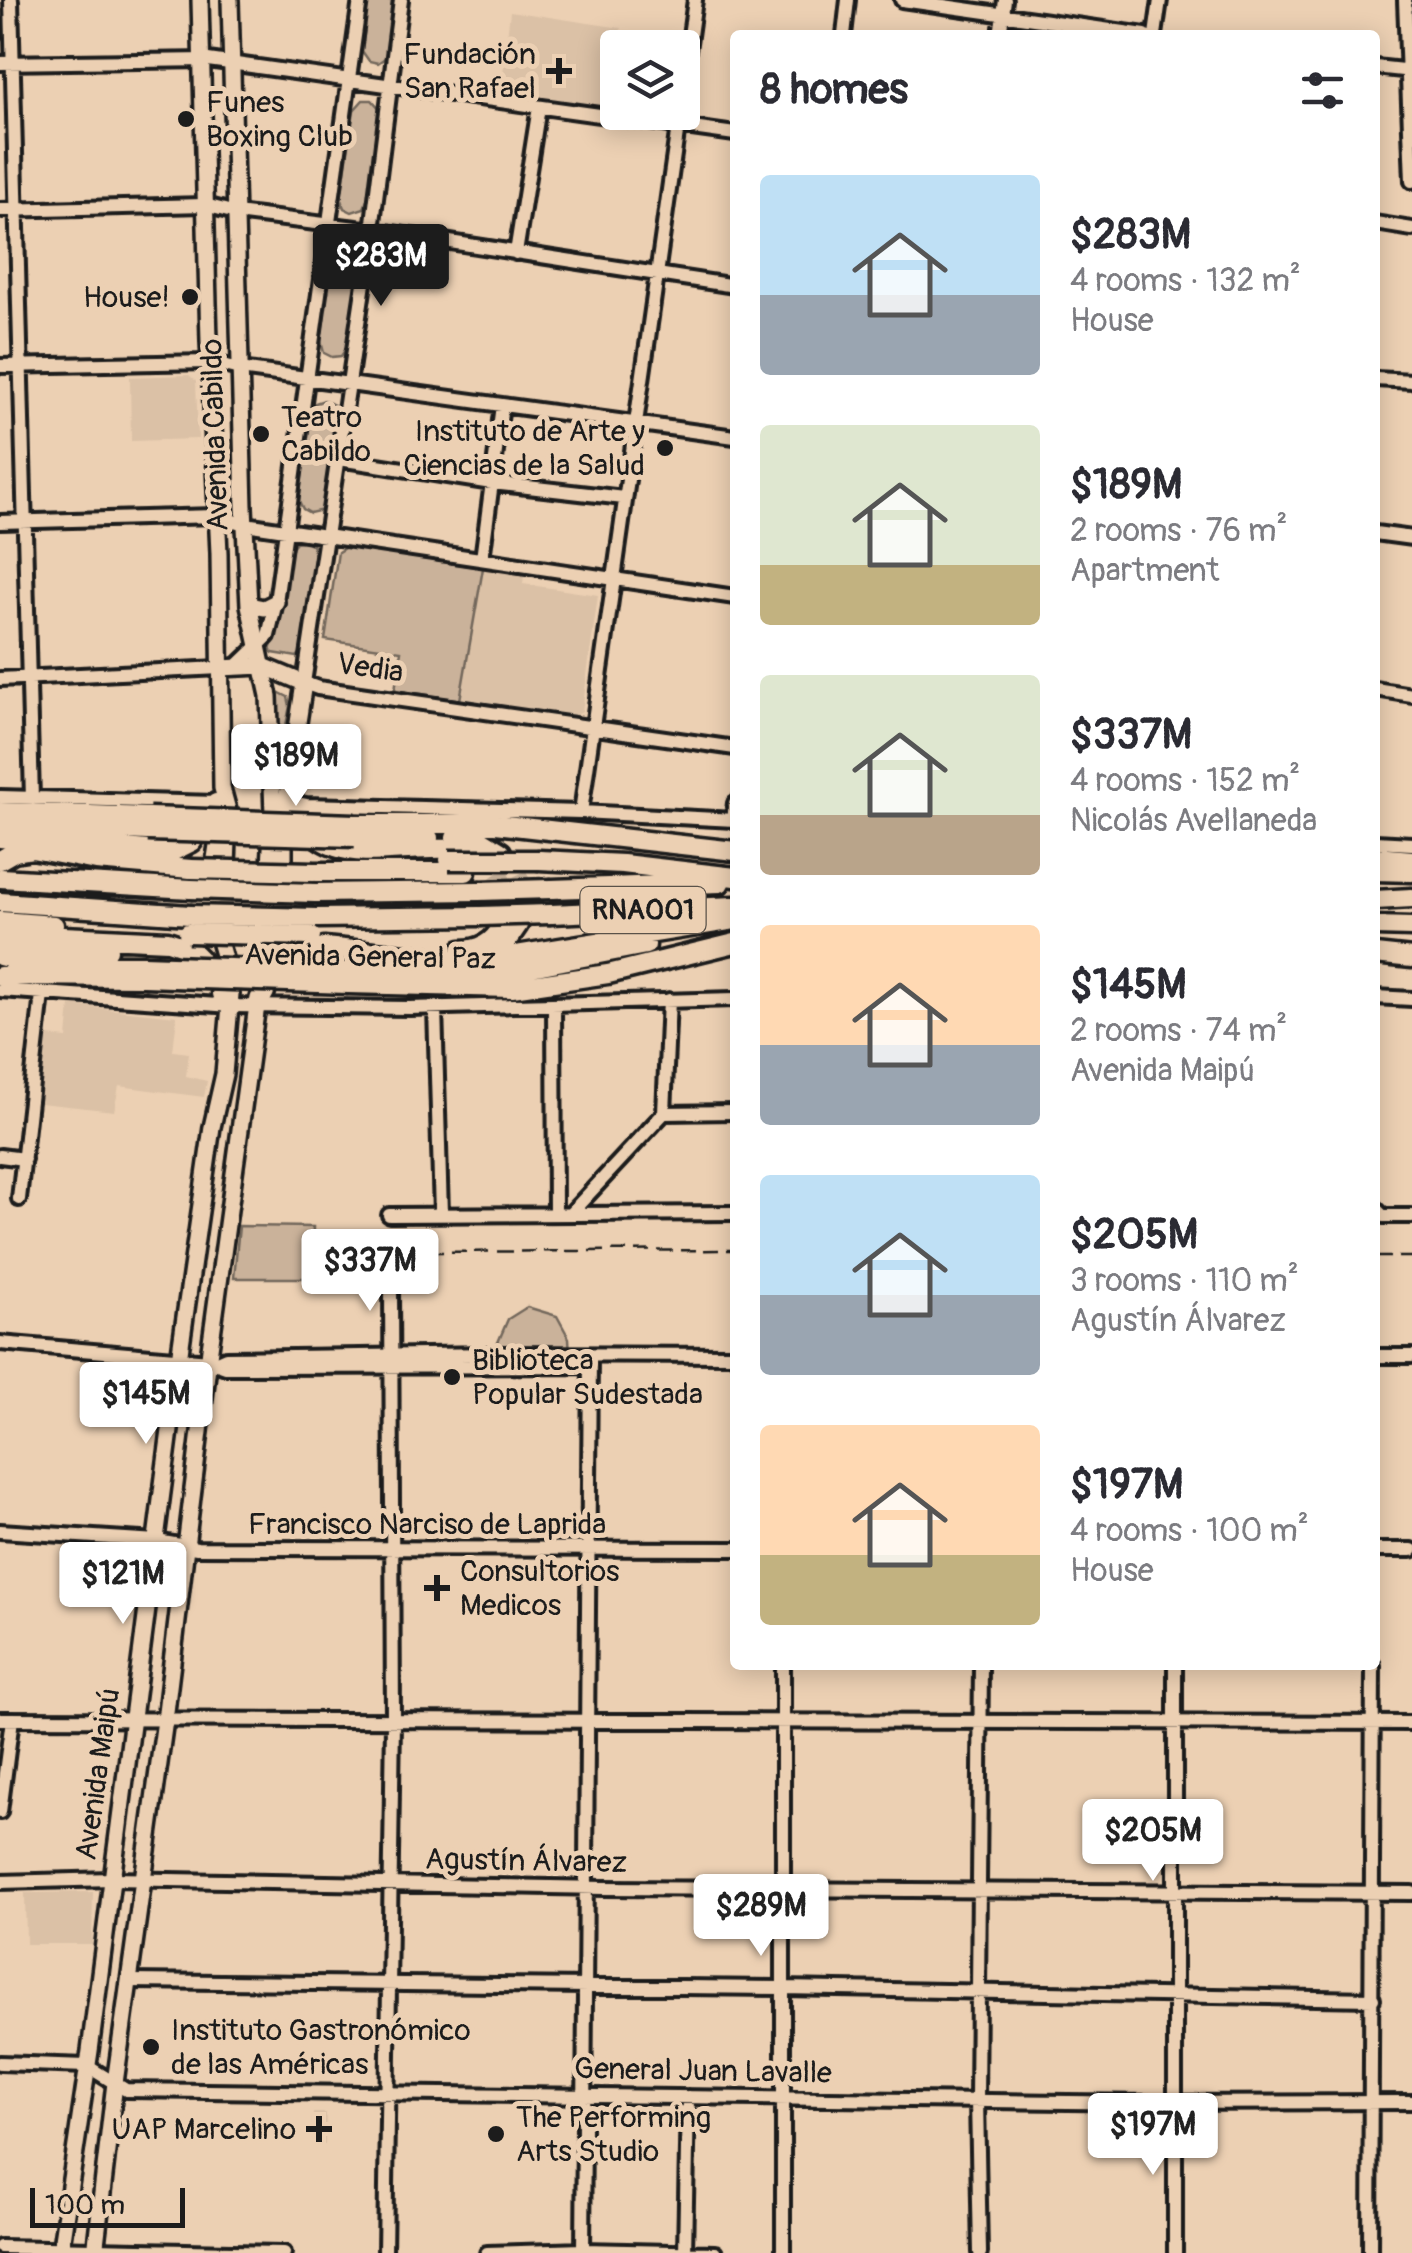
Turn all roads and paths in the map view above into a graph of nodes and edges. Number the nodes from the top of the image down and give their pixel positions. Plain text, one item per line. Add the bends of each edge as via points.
1 (11, 0) edge
2 (200, 0) edge
3 (230, 0) edge
4 (360, 0) edge
5 (402, 0) edge
6 (696, 0) edge
7 (848, 0) edge
8 (902, 0) edge
9 (1160, 0) edge
10 (1405, 0) edge
11 (1004, 7) edge
12 (691, 30) edge
13 (845, 30) edge
14 (1119, 30) edge
15 (1155, 30) edge
16 (216, 61) junction
17 (6, 62) edge
18 (1380, 68) edge
19 (1410, 71) edge
20 (347, 80) junction
21 (392, 86) junction
22 (539, 106) junction
23 (600, 112) edge
24 (700, 125) edge
25 (677, 130) edge
26 (730, 133) edge
27 (1412, 181) edge
28 (205, 206) junction
29 (0, 210) edge
30 (18, 210) junction
31 (236, 213) junction
32 (329, 224) junction
33 (1380, 224) edge
34 (1412, 228) edge
35 (372, 230) junction
36 (516, 254) junction
37 (655, 274) junction
38 (730, 285) edge
39 (210, 362) junction
40 (22, 365) junction
41 (0, 366) edge
42 (240, 370) junction
43 (307, 378) junction
44 (1380, 379) edge
45 (1412, 381) edge
46 (349, 383) junction
47 (502, 405) junction
48 (634, 422) junction
49 (730, 437) edge
50 (339, 459) junction
51 (492, 483) junction
52 (624, 498) junction
53 (216, 516) junction
54 (25, 521) junction
55 (0, 522) edge
56 (244, 524) junction
57 (287, 530) junction
58 (1380, 534) edge
59 (326, 536) junction
60 (1412, 538) edge
61 (482, 559) junction
62 (612, 579) junction
63 (730, 596) edge
64 (276, 602) junction
65 (249, 604) junction
66 (258, 649) junction
67 (238, 665) junction
68 (263, 666) junction
69 (220, 668) junction
70 (29, 678) junction
71 (0, 679) edge
72 (304, 684) junction
73 (1380, 690) edge
74 (1412, 695) edge
75 (592, 729) junction
76 (730, 747) edge
77 (0, 797) edge
78 (221, 797) junction
79 (32, 799) junction
80 (290, 808) junction
81 (0, 812) edge
82 (581, 812) junction
83 (730, 820) edge
84 (149, 824) junction
85 (0, 825) edge
86 (355, 830) junction
87 (0, 838) edge
88 (29, 839) junction
89 (1380, 842) edge
90 (730, 843) edge
91 (666, 844) junction
92 (1412, 844) edge
93 (0, 846) edge
94 (730, 850) edge
95 (502, 852) tunnel mouth
96 (478, 854) dead end
97 (1380, 857) edge
98 (0, 860) edge
99 (1412, 860) edge
100 (541, 865) junction
101 (1380, 871) edge
102 (1412, 872) edge
103 (0, 878) edge
104 (730, 878) edge
105 (730, 879) edge
106 (1380, 901) edge
107 (1412, 901) edge
108 (730, 906) edge
109 (730, 921) edge
110 (8, 923) edge
111 (1380, 926) edge
112 (314, 927) junction
113 (1412, 927) edge
114 (694, 929) junction
115 (222, 941) tunnel mouth
116 (271, 942) tunnel mouth
117 (730, 944) edge
118 (1380, 955) edge
119 (0, 956) edge
120 (730, 958) edge
121 (1412, 958) edge
122 (476, 959) junction
123 (195, 961) dead end
124 (225, 962) dead end
125 (265, 964) dead end
126 (295, 964) dead end
127 (1380, 967) edge
128 (636, 968) junction
129 (1412, 968) edge
130 (144, 971) junction
131 (0, 976) edge
132 (348, 978) junction
133 (0, 990) edge
134 (42, 994) junction
135 (227, 996) junction
136 (260, 997) junction
137 (1380, 997) edge
138 (1412, 998) edge
139 (730, 999) edge
140 (669, 1000) junction
141 (554, 1004) junction
142 (436, 1008) junction
143 (730, 1112) edge
144 (664, 1113) junction
145 (0, 1156) edge
146 (24, 1159) junction
147 (19, 1199) dead end
148 (1380, 1212) edge
149 (730, 1213) edge
150 (440, 1214) junction
151 (563, 1214) junction
152 (389, 1215) dead end
153 (1412, 1216) edge
154 (391, 1284) dead end
155 (0, 1343) edge
156 (730, 1355) edge
157 (1380, 1356) edge
158 (1412, 1356) edge
159 (179, 1358) junction
160 (590, 1360) junction
161 (213, 1362) junction
162 (391, 1362) junction
163 (0, 1531) edge
164 (157, 1541) junction
165 (186, 1546) junction
166 (392, 1548) junction
167 (730, 1549) edge
168 (587, 1550) junction
169 (1380, 1550) edge
170 (1412, 1550) edge
171 (783, 1670) edge
172 (980, 1670) edge
173 (1174, 1670) edge
174 (1373, 1670) edge
175 (133, 1718) junction
176 (6, 1719) edge
177 (165, 1720) junction
178 (586, 1721) junction
179 (782, 1721) junction
180 (393, 1722) junction
181 (980, 1722) junction
182 (1174, 1722) junction
183 (1372, 1723) junction
184 (1412, 1723) edge
185 (0, 1812) edge
186 (112, 1879) junction
187 (142, 1881) junction
188 (0, 1882) edge
189 (390, 1883) junction
190 (584, 1888) junction
191 (978, 1888) junction
192 (783, 1889) junction
193 (1174, 1892) junction
194 (1370, 1892) junction
195 (1412, 1893) edge
196 (129, 1981) junction
197 (390, 1984) junction
198 (584, 1988) junction
199 (782, 1988) junction
200 (978, 1992) junction
201 (1174, 1996) junction
202 (1373, 1999) junction
203 (0, 2062) edge
204 (87, 2066) junction
205 (114, 2083) junction
206 (390, 2094) junction
207 (583, 2094) junction
208 (688, 2097) junction
209 (782, 2097) junction
210 (977, 2100) junction
211 (1372, 2102) junction
212 (1412, 2102) edge
213 (1174, 2104) junction
214 (0, 2247) edge
215 (61, 2250) edge
216 (96, 2250) edge
217 (189, 2252) edge
218 (583, 2252) edge
219 (685, 2252) edge
220 (284, 2253) edge
221 (385, 2253) edge
222 (487, 2253) edge
223 (715, 2253) edge
224 (783, 2253) edge
225 (980, 2253) edge
226 (1175, 2253) edge
227 (1370, 2253) edge

1 - 17 street
2 - 16 main road, Avenida Cabildo
3 - 16 main road, Avenida Cabildo
4 - 20 street
5 - 21 street
6 - 12 street
7 - 13 street
8 - 11 street
9 - 15 street
10 - 19 street
11 - 14 street
16 - 17 street
16 - 20 street
16 - 28 main road, Avenida Cabildo
16 - 31 main road, Avenida Cabildo
17 - 30 street
18 - 19 street
19 - 27 street
20 - 21 street
20 - 32 street
21 - 22 street
21 - 35 street
22 - 23 street
22 - 36 street
24 - 26 street
25 - 37 street
28 - 30 street
28 - 31 street
28 - 39 main road, Avenida Cabildo
29 - 30 street
30 - 40 street
31 - 32 street
31 - 42 main road, Avenida Cabildo
32 - 35 street
32 - 43 street
33 - 34 street
35 - 36 street
35 - 46 street
36 - 37 street
37 - 38 street
37 - 48 street
39 - 40 street
39 - 42 street
39 - 53 main road, Avenida Cabildo
40 - 41 street
40 - 54 street
42 - 43 street
42 - 56 main road, Avenida Cabildo
43 - 46 street
43 - 57 street
44 - 45 street
46 - 47 street
46 - 50 street
47 - 48 street
47 - 51 street
48 - 49 street
48 - 52 street
50 - 51 street
50 - 59 street
51 - 52 street
51 - 61 street
52 - 62 street
53 - 54 street
53 - 56 street
53 - 69 main road, Avenida Cabildo
54 - 55 street
54 - 70 street
56 - 57 street
56 - 65 main road, Avenida Cabildo
57 - 59 street
57 - 64 street
58 - 60 street
59 - 61 street
59 - 72 street
61 - 62 street
62 - 63 street
62 - 75 street
64 - 65 main road via 264,608
64 - 66 street
65 - 66 main road, Avenida Cabildo
66 - 67 street
66 - 68 main road, Avenida Cabildo
67 - 68 main road, Vedia
67 - 69 main road, Vedia
68 - 72 main road, Vedia
68 - 80 main road, Avenida Cabildo via 277,867
69 - 70 street, Vedia
69 - 78 main road, Avenida Cabildo
70 - 71 street, Vedia
70 - 79 street
72 - 75 street, Vedia
72 - 80 main road, Avenida Cabildo
73 - 74 street
75 - 76 street, Vedia
75 - 82 street
77 - 79 street
78 - 78 main road, Avenida Cabildo via 218,867 229,814
78 - 79 street
78 - 88 highway via 195,838 176,851
80 - 82 street
80 - 96 highway via 316,839 337,849 458,848
80 - 100 highway, bridge via 308,846 333,860
81 - 84 highway
82 - 83 street
84 - 85 highway
84 - 86 highway, bridge
86 - 91 highway via 496,824
86 - 95 highway via 476,840
87 - 88 highway
88 - 93 highway
89 - 92 street
90 - 91 highway
91 - 94 highway
97 - 99 highway
98 - 100 highway, bridge via 32,850 191,869 466,872
100 - 104 highway via 623,864
101 - 102 highway
103 - 105 highway, Avenida General Paz / RNA001, bridge via 315,892
106 - 107 highway
108 - 112 highway, Avenida General Paz / RNA001, bridge
109 - 114 highway
110 - 112 highway, Avenida General Paz / RNA001, bridge
110 - 123 highway via 168,940 189,948
111 - 113 highway
112 - 122 highway via 448,951 471,950 510,926 505,944
114 - 122 highway
114 - 132 highway via 516,970
115 - 124 main road
116 - 125 main road
117 - 128 highway, Avenida General Paz
118 - 121 highway
119 - 130 highway
120 - 128 highway
122 - 126 highway via 324,947
127 - 129 highway
128 - 132 highway, Avenida General Paz via 512,988
130 - 131 highway, Avenida General Paz
130 - 132 highway, Avenida General Paz, bridge
133 - 134 street
134 - 135 street
134 - 146 street
135 - 136 street
135 - 159 main road, Avenida Maipú via 222,1089
136 - 142 street
136 - 161 main road, Avenida Maipú
137 - 138 street
139 - 140 street
140 - 141 street
140 - 144 street
141 - 142 street
141 - 151 street
142 - 150 street
143 - 144 street
144 - 151 street
145 - 146 street
146 - 147 street
148 - 153 street
149 - 151 street
150 - 151 street
150 - 152 street
154 - 162 street
155 - 159 street
156 - 160 street
157 - 158 street
159 - 161 street
159 - 164 main road, Avenida Maipú
160 - 162 street
160 - 168 street
161 - 162 street
161 - 165 main road, Avenida Maipú
162 - 166 street
163 - 164 street, Francisco Narciso de Laprida
164 - 165 street, Francisco Narciso de Laprida
164 - 175 main road, Avenida Maipú
165 - 166 street, Francisco Narciso de Laprida
165 - 177 main road, Avenida Maipú
166 - 168 street, Francisco Narciso de Laprida
166 - 180 street
167 - 168 street, Francisco Narciso de Laprida
168 - 178 street
169 - 170 street
171 - 179 street
172 - 181 street
173 - 182 street
174 - 183 street
175 - 176 street
175 - 177 street
175 - 186 main road, Avenida Maipú
176 - 185 street
177 - 180 street
177 - 187 main road, Avenida Maipú
178 - 179 street
178 - 180 street
178 - 190 street
179 - 181 street
179 - 192 street
180 - 189 street
181 - 182 street
181 - 191 street
182 - 183 street
182 - 193 street
183 - 184 street
183 - 194 street
186 - 187 street, Agustín Álvarez
186 - 188 street, Agustín Álvarez
186 - 204 main road, Avenida Maipú
187 - 189 street, Agustín Álvarez
187 - 196 main road, Avenida Maipú
189 - 190 street, Agustín Álvarez
189 - 197 street
190 - 192 street, Agustín Álvarez
190 - 198 street
191 - 192 street, Agustín Álvarez
191 - 193 street, Agustín Álvarez
191 - 200 street
192 - 199 street
193 - 194 street, Agustín Álvarez
193 - 201 street
194 - 195 street, Agustín Álvarez
194 - 202 street
196 - 197 street
196 - 205 main road, Avenida Maipú
197 - 198 street
197 - 206 street
198 - 199 street
198 - 207 street
199 - 200 street
199 - 209 street
200 - 201 street
200 - 210 street
201 - 202 street
201 - 213 street
202 - 211 street
203 - 204 street, General Juan Lavalle
204 - 205 street, General Juan Lavalle
204 - 215 main road, Avenida Maipú
205 - 206 street, General Juan Lavalle via 126,2090
205 - 216 main road, Avenida Maipú
206 - 207 street, General Juan Lavalle
206 - 221 street
207 - 208 street, General Juan Lavalle
207 - 218 street
208 - 209 street, General Juan Lavalle
208 - 219 street
209 - 210 street, General Juan Lavalle
209 - 224 street
210 - 213 street, General Juan Lavalle
210 - 225 street
211 - 212 street, General Juan Lavalle
211 - 213 street, General Juan Lavalle
211 - 227 street
213 - 226 street
214 - 215 street
215 - 216 street
216 - 217 street
217 - 220 street
218 - 219 street
218 - 222 street
219 - 223 street

